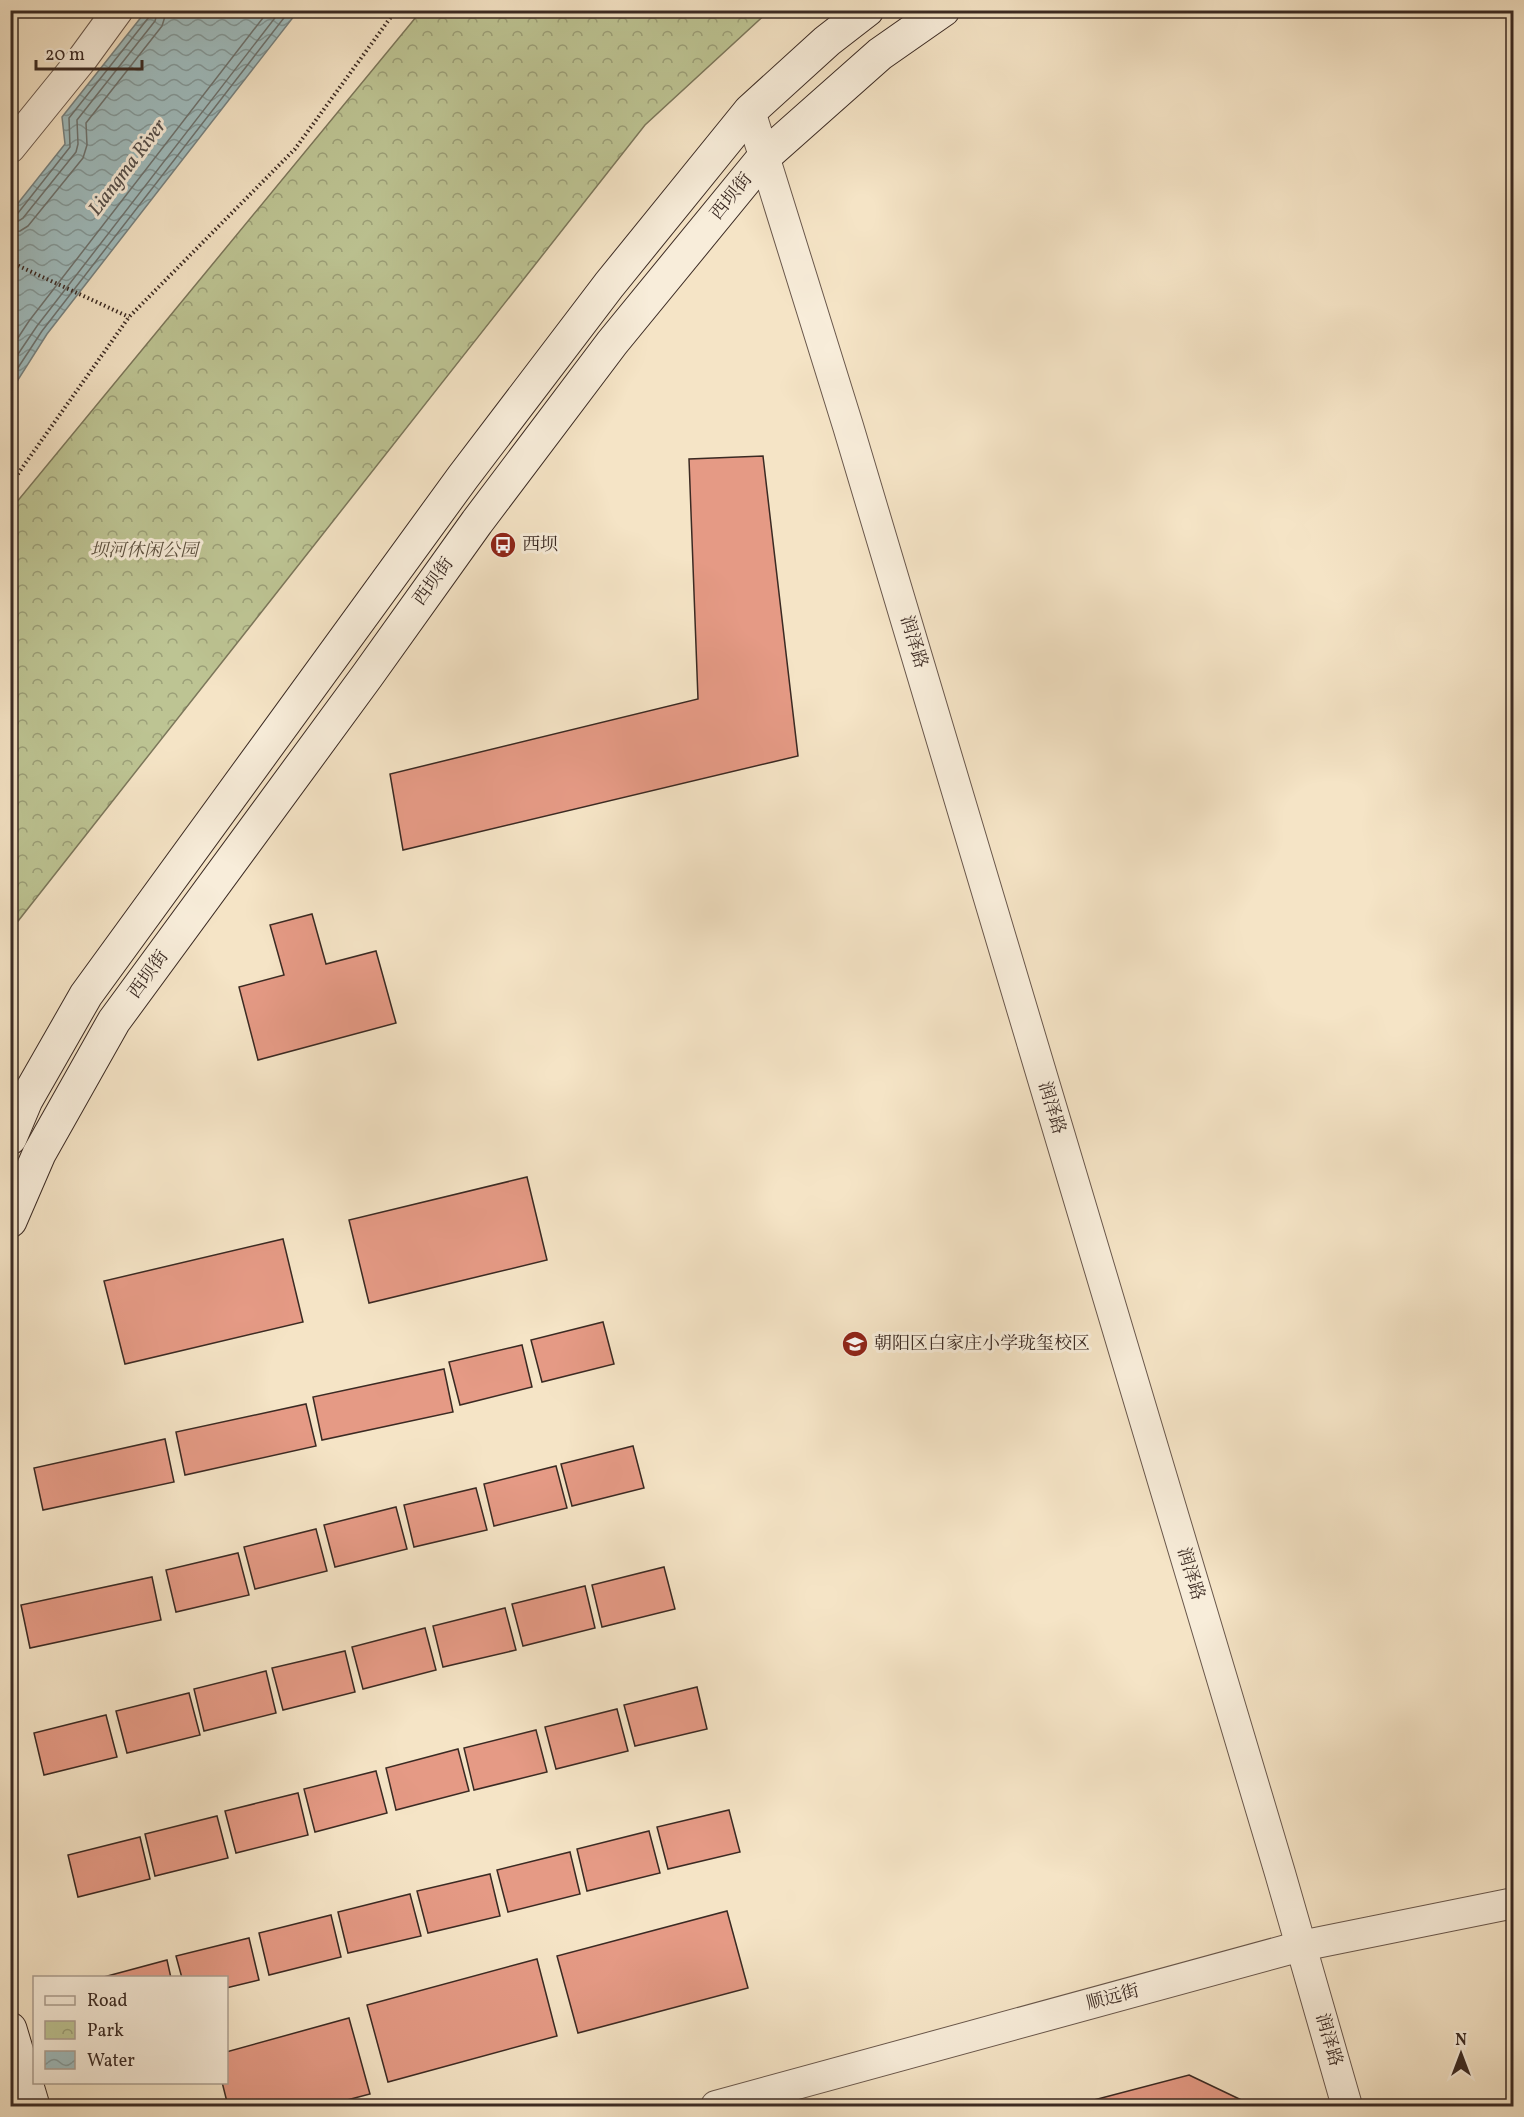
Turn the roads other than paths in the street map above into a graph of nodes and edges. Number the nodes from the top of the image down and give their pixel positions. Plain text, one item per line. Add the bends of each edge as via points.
1 (118, 10) edge
2 (867, 10) edge
3 (943, 10) edge
4 (750, 111) junction
5 (10, 148) edge
6 (765, 156) junction
7 (10, 1138) edge
8 (10, 1221) edge
9 (1514, 1903) edge
10 (1301, 1946) junction
11 (10, 2029) edge
12 (33, 2106) edge
13 (716, 2106) edge
14 (1347, 2106) edge

1 - 5 street
2 - 4 street
3 - 6 street, 西坝街 via 880,54
4 - 6 street, 润泽路
4 - 7 street via 609,285 470,469 86,995 26,1100
6 - 8 street, 西坝街 via 612,343 477,522 114,1021 39,1154
6 - 10 street, 润泽路
9 - 10 street, 顺远街
10 - 13 street, 顺远街
10 - 14 street, 润泽路
11 - 12 street

